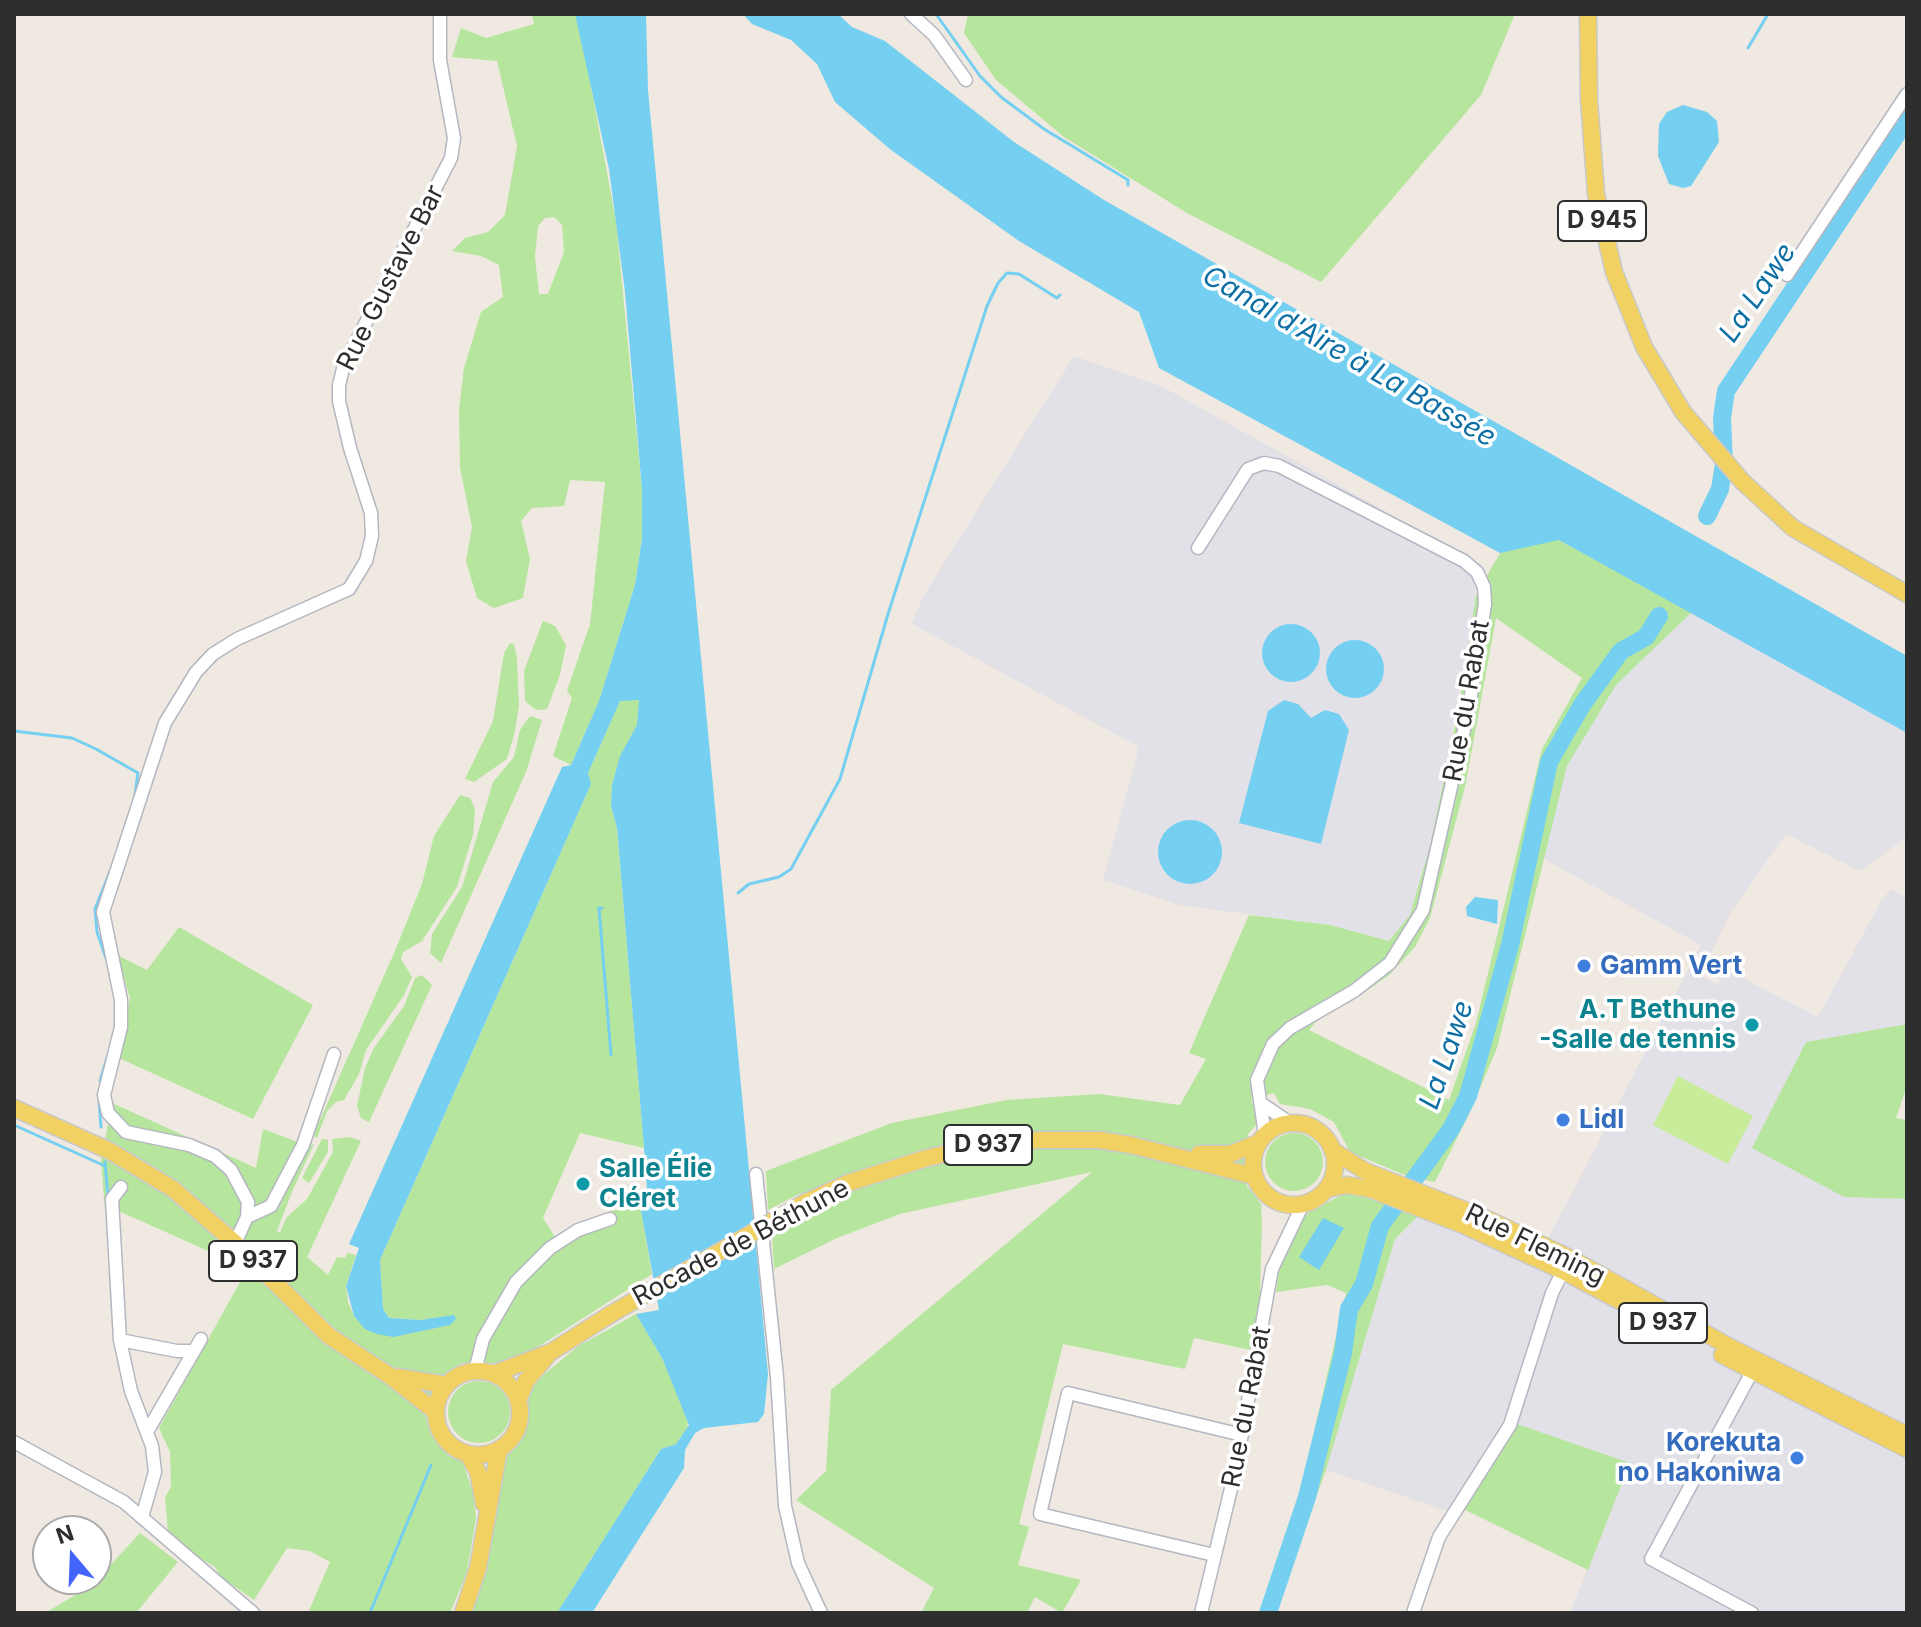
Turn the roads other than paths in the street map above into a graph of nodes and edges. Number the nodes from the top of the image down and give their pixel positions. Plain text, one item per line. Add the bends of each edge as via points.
1 (440, 14) edge
2 (911, 14) edge
3 (1588, 14) edge
4 (966, 80) dead end
5 (1907, 94) edge
6 (1787, 275) dead end
7 (1198, 548) dead end
8 (1907, 594) edge
9 (334, 1054) dead end
10 (1262, 1104) junction
11 (14, 1108) edge
12 (1290, 1123) junction
13 (1262, 1139) junction
14 (1332, 1150) junction
15 (1177, 1155) junction
16 (756, 1174) dead end
17 (1254, 1176) junction
18 (121, 1187) dead end
19 (1327, 1189) junction
20 (1393, 1190) junction
21 (1419, 1200) junction
22 (1303, 1204) junction
23 (247, 1217) junction
24 (610, 1219) dead end
25 (235, 1243) junction
26 (1563, 1271) junction
27 (201, 1339) dead end
28 (120, 1340) junction
29 (193, 1351) junction
30 (551, 1352) junction
31 (1753, 1370) junction
32 (475, 1371) junction
33 (493, 1374) junction
34 (390, 1376) junction
35 (447, 1385) junction
36 (518, 1401) junction
37 (436, 1412) junction
38 (147, 1432) junction
39 (1242, 1435) junction
40 (1907, 1435) edge
41 (14, 1442) edge
42 (499, 1449) junction
43 (1907, 1449) edge
44 (468, 1454) junction
45 (142, 1517) junction
46 (486, 1517) junction
47 (1214, 1555) junction
48 (464, 1608) edge
49 (253, 1613) edge
50 (821, 1613) edge
51 (1201, 1613) edge
52 (1413, 1613) edge
53 (1752, 1613) edge

1 - 23 street, Rue Gustave Bar via 440,60 454,138 451,158 344,365 339,385 350,448 371,513 366,561 349,589 237,639 196,672 165,723 103,912 121,1000 121,1027 104,1095 108,1113 126,1132 215,1156 240,1186 248,1202
2 - 4 street via 934,35
3 - 8 main road, D 945 via 1596,194 1614,272 1644,347 1683,412 1743,482 1793,528
5 - 6 street
7 - 10 street, Rue du Rabat via 1248,469 1264,463 1464,561 1484,587 1469,708 1423,910 1390,963 1273,1044 1257,1080
9 - 23 street via 303,1145 271,1206
10 - 12 street
10 - 13 street, Rue du Rabat
11 - 25 main road, D 937 via 143,1168
12 - 13 main road
12 - 14 main road via 1316,1129
13 - 15 main road, Rocade de Béthune / D 937 via 1230,1154
13 - 17 main road via 1254,1155
14 - 19 main road via 1335,1170
14 - 20 main road, Rue Fleming / D 937
15 - 17 main road, Rocade de Béthune / D 937
15 - 30 main road, Rocade de Béthune / D 937, bridge via 1099,1140 1006,1142 891,1168 806,1202
16 - 50 street via 785,1506 798,1563
17 - 22 main road via 1272,1200
18 - 28 street via 112,1199
19 - 20 main road, Rue Fleming / D 937 via 1347,1185
19 - 22 main road
20 - 21 main road, Rue Fleming / D 937
21 - 26 main road, Rue Fleming / D 937
21 - 40 main road, Rue Fleming / D 937 via 1561,1254 1730,1347
22 - 39 street, Rue du Rabat via 1272,1269
23 - 25 street
24 - 32 street via 578,1230 550,1248 516,1282 483,1339
25 - 34 main road, D 937 via 329,1336
26 - 31 main road, Rue Fleming / D 937
26 - 52 street via 1515,1412 1439,1537
27 - 29 street
28 - 29 street
28 - 38 street
29 - 38 street
30 - 33 main road, Rocade de Béthune / D 937
30 - 36 main road, Rocade de Béthune / D 937 via 526,1381
31 - 43 main road, Rue Fleming / D 937
31 - 53 street via 1651,1559
32 - 33 main road
32 - 35 main road
33 - 36 main road via 513,1389
34 - 35 main road, D 937
34 - 37 main road, D 937
35 - 37 main road
36 - 42 main road via 519,1423
37 - 44 main road via 441,1434
38 - 45 street via 155,1472
39 - 47 street, Rue du Rabat
39 - 47 street via 1068,1393 1040,1514
41 - 45 street via 111,1494
42 - 44 main road
42 - 46 main road
44 - 46 main road via 482,1485
45 - 49 street
46 - 48 main road
47 - 51 street, Rue du Rabat

